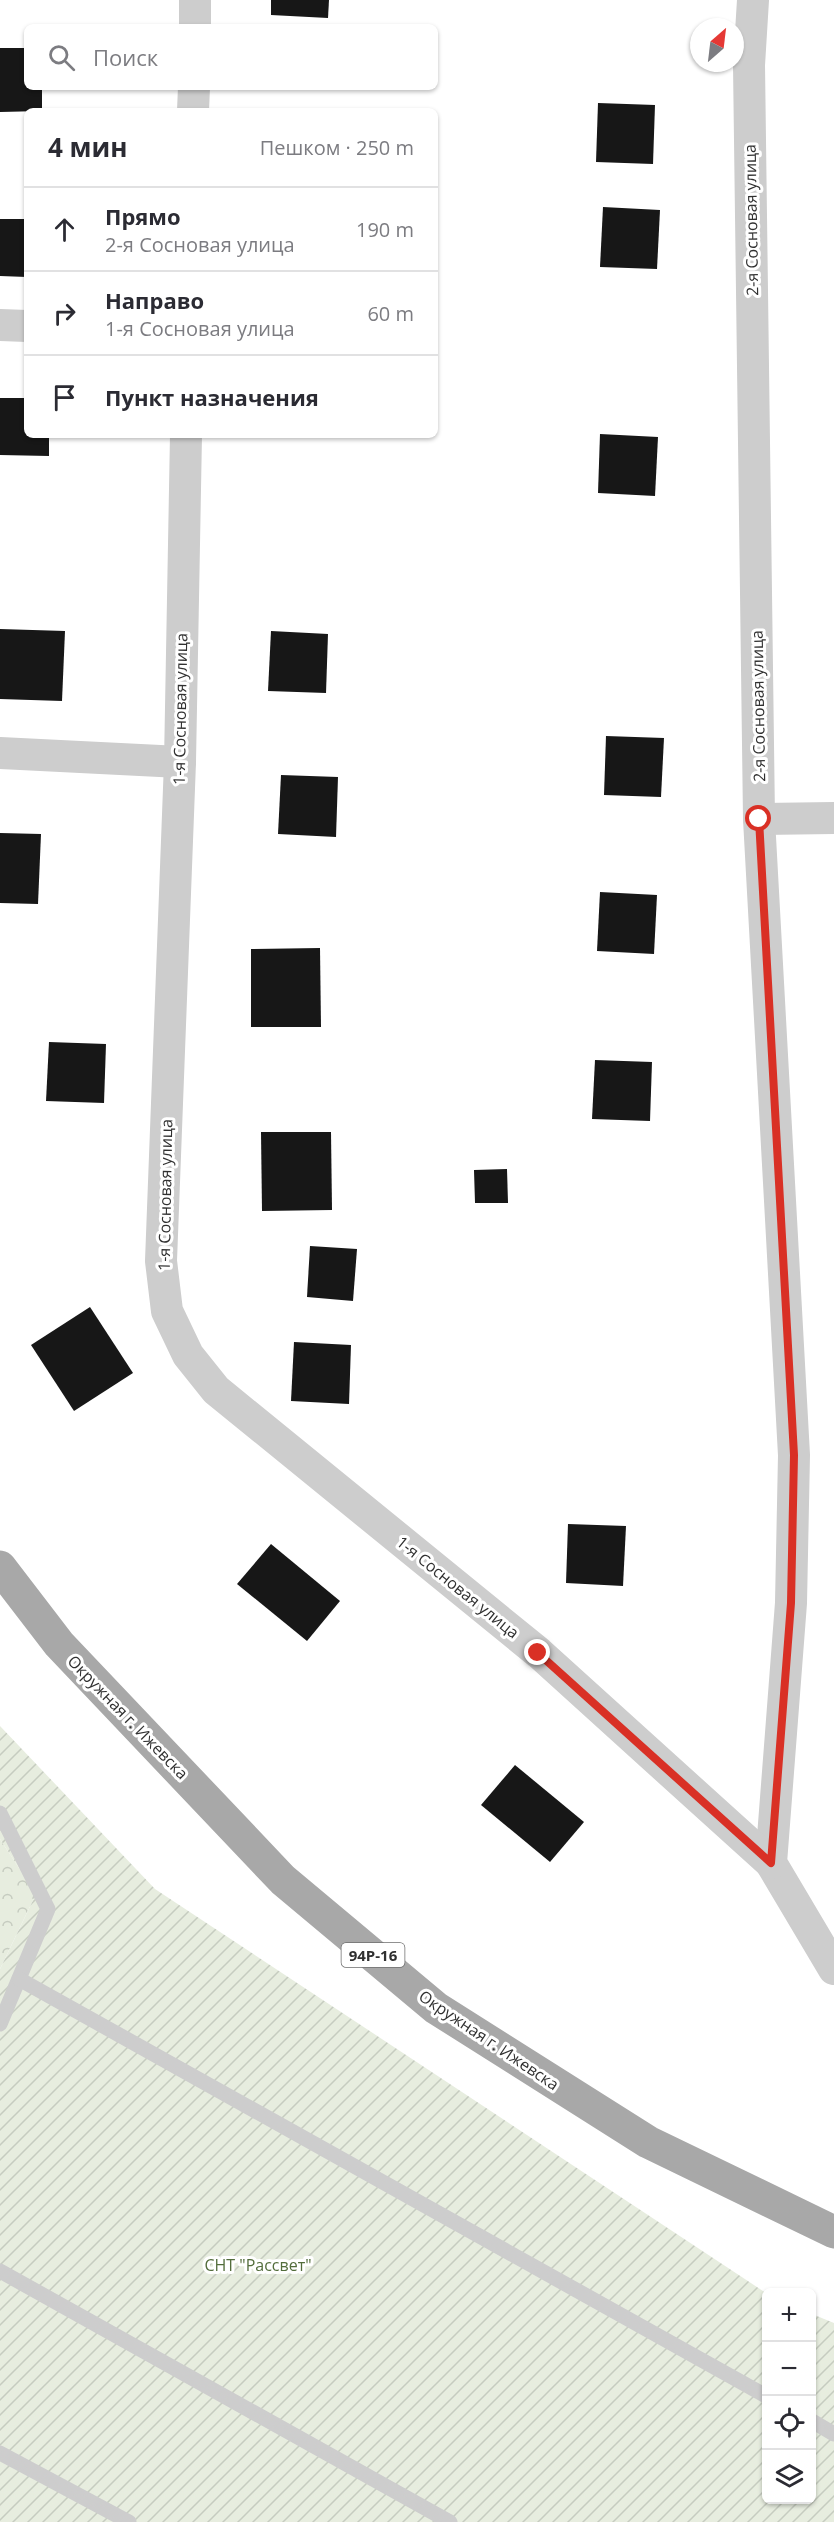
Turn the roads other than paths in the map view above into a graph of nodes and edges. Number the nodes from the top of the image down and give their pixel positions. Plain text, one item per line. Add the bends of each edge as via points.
1 (195, 0) edge
2 (753, 0) edge
3 (195, 24) edge
4 (194, 90) edge
5 (193, 108) edge
6 (0, 325) edge
7 (24, 326) edge
8 (186, 438) edge
9 (0, 753) edge
10 (180, 762) junction
11 (834, 818) edge
12 (759, 819) junction
13 (0, 1567) edge
14 (0, 1813) edge
15 (771, 1863) junction
16 (834, 1969) edge
17 (19, 1979) junction
18 (0, 2024) edge
19 (834, 2232) edge
20 (0, 2271) edge
21 (762, 2394) edge
22 (816, 2423) edge
23 (834, 2434) edge
24 (0, 2453) edge
25 (129, 2522) edge
26 (450, 2522) edge

1 - 3 street
2 - 12 street, 2-я Сосновая улица via 749,65
4 - 5 street
6 - 7 street
8 - 10 street, 1-я Сосновая улица
9 - 10 street
10 - 15 street, 1-я Сосновая улица via 161,1261 167,1311 188,1355 216,1390 538,1653
11 - 12 street
12 - 15 street, 2-я Сосновая улица via 794,1455 791,1603
13 - 19 main road, Окружная г. Ижевска / 94Р-16 via 59,1644 284,1880 435,2008 648,2142
14 - 17 lane via 48,1909
15 - 16 street
17 - 18 lane
17 - 21 lane
20 - 26 lane
22 - 23 lane
24 - 25 lane

